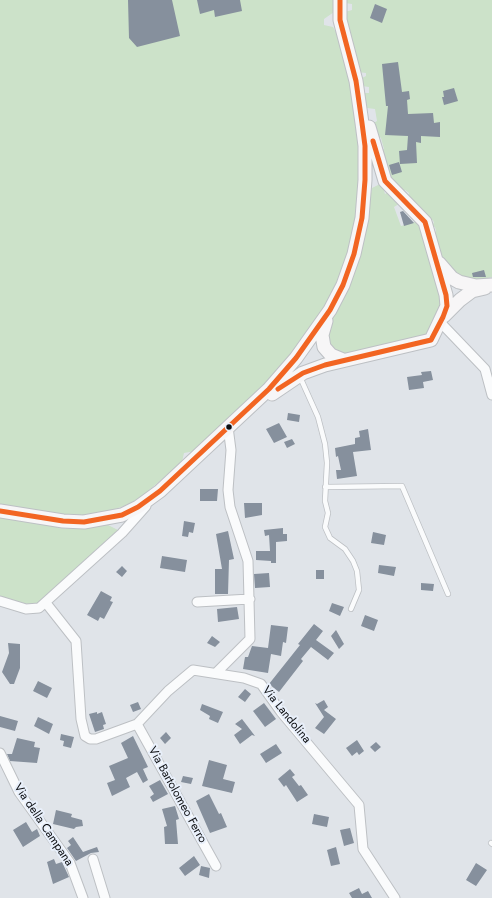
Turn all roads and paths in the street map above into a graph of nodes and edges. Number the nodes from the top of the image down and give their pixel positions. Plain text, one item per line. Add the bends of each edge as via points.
1 (340, 0) edge
2 (356, 81) junction
3 (385, 181) junction
4 (364, 198) junction
5 (436, 258) junction
6 (492, 285) edge
7 (330, 310) junction
8 (442, 319) junction
9 (343, 360) junction
10 (292, 375) junction
11 (304, 389) junction
12 (492, 395) edge
13 (230, 425) junction
14 (325, 488) junction
15 (160, 491) junction
16 (0, 510) edge
17 (448, 594) dead end
18 (250, 599) junction
19 (0, 601) edge
20 (197, 602) dead end
21 (46, 603) junction
22 (351, 609) dead end
23 (216, 673) junction
24 (137, 724) junction
25 (0, 754) edge
26 (93, 859) dead end
27 (216, 866) dead end
28 (83, 898) edge
29 (105, 898) edge
30 (395, 898) edge

1 - 2 main road via 342,27
2 - 3 main road
2 - 4 main road via 365,146
3 - 4 main road via 375,179
3 - 5 main road via 425,222
4 - 7 main road via 354,254 343,285
5 - 6 main road via 447,273 459,282 476,286
5 - 8 main road via 447,302
6 - 8 main road via 472,291
7 - 9 main road via 322,342 327,352
7 - 10 main road
8 - 9 main road via 432,340
8 - 12 street via 485,369
9 - 10 main road
10 - 11 lane
10 - 11 lane
10 - 13 main road
11 - 14 lane via 318,417 325,444
13 - 15 main road
13 - 18 street via 228,490 230,507 248,562
14 - 17 lane via 402,486
14 - 22 lane via 328,513 325,527 328,535 345,550 357,571 359,590
15 - 16 main road via 122,515 84,522
15 - 21 street via 122,532
18 - 20 street
18 - 23 street via 250,639
19 - 21 street via 33,609
21 - 24 street, Via Landolina via 76,641 81,719 85,736 96,739
23 - 24 street, Via Landolina via 193,670 168,691
23 - 30 street, Via Landolina via 261,684 281,712 359,805 363,850
24 - 27 street, Via Bartolomeo Ferro
25 - 28 street, Via della Campana via 19,792 70,864
26 - 29 street

